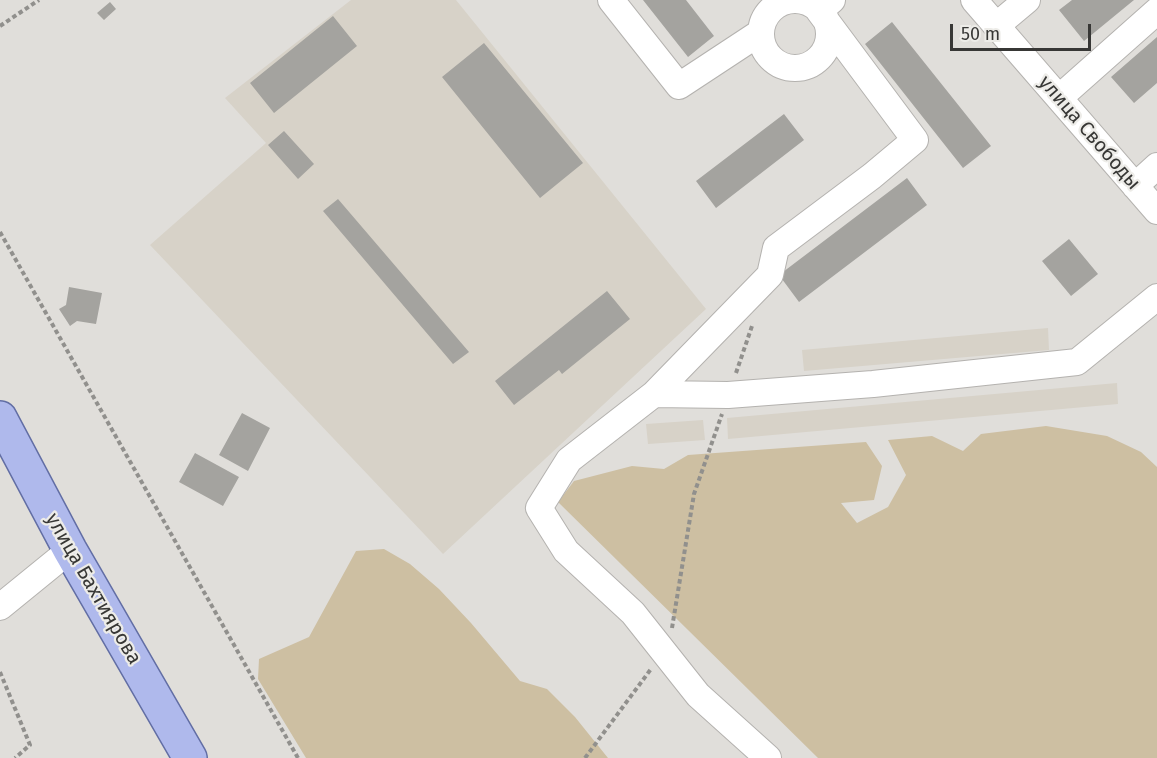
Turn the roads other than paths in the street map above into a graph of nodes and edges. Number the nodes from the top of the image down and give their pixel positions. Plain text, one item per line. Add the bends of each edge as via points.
1 (611, 0) edge
2 (974, 0) edge
3 (1027, 0) edge
4 (819, 4) edge
5 (1157, 11) edge
6 (996, 26) junction
7 (761, 32) junction
8 (1059, 98) junction
9 (1157, 166) edge
10 (1135, 186) junction
11 (1157, 211) edge
12 (1157, 297) edge
13 (654, 394) junction
14 (0, 418) edge
15 (70, 550) junction
16 (0, 607) edge
17 (190, 758) edge
18 (768, 758) edge

1 - 7 street via 679,86
2 - 6 street, улица Свободы
3 - 6 street
4 - 7 street via 789,1 778,5 764,21
4 - 7 street via 828,42 816,61 806,66 784,67 774,61 766,53
4 - 13 street via 915,140 776,248 770,274
5 - 8 street
6 - 8 street, улица Свободы
8 - 10 street, улица Свободы
9 - 10 street
10 - 11 street, улица Свободы
12 - 13 street via 1077,362 728,395
13 - 18 street via 569,460 539,508 566,551 633,613 698,695
14 - 15 main road, улица Бахтиярова
15 - 16 street
15 - 17 main road, улица Бахтиярова

